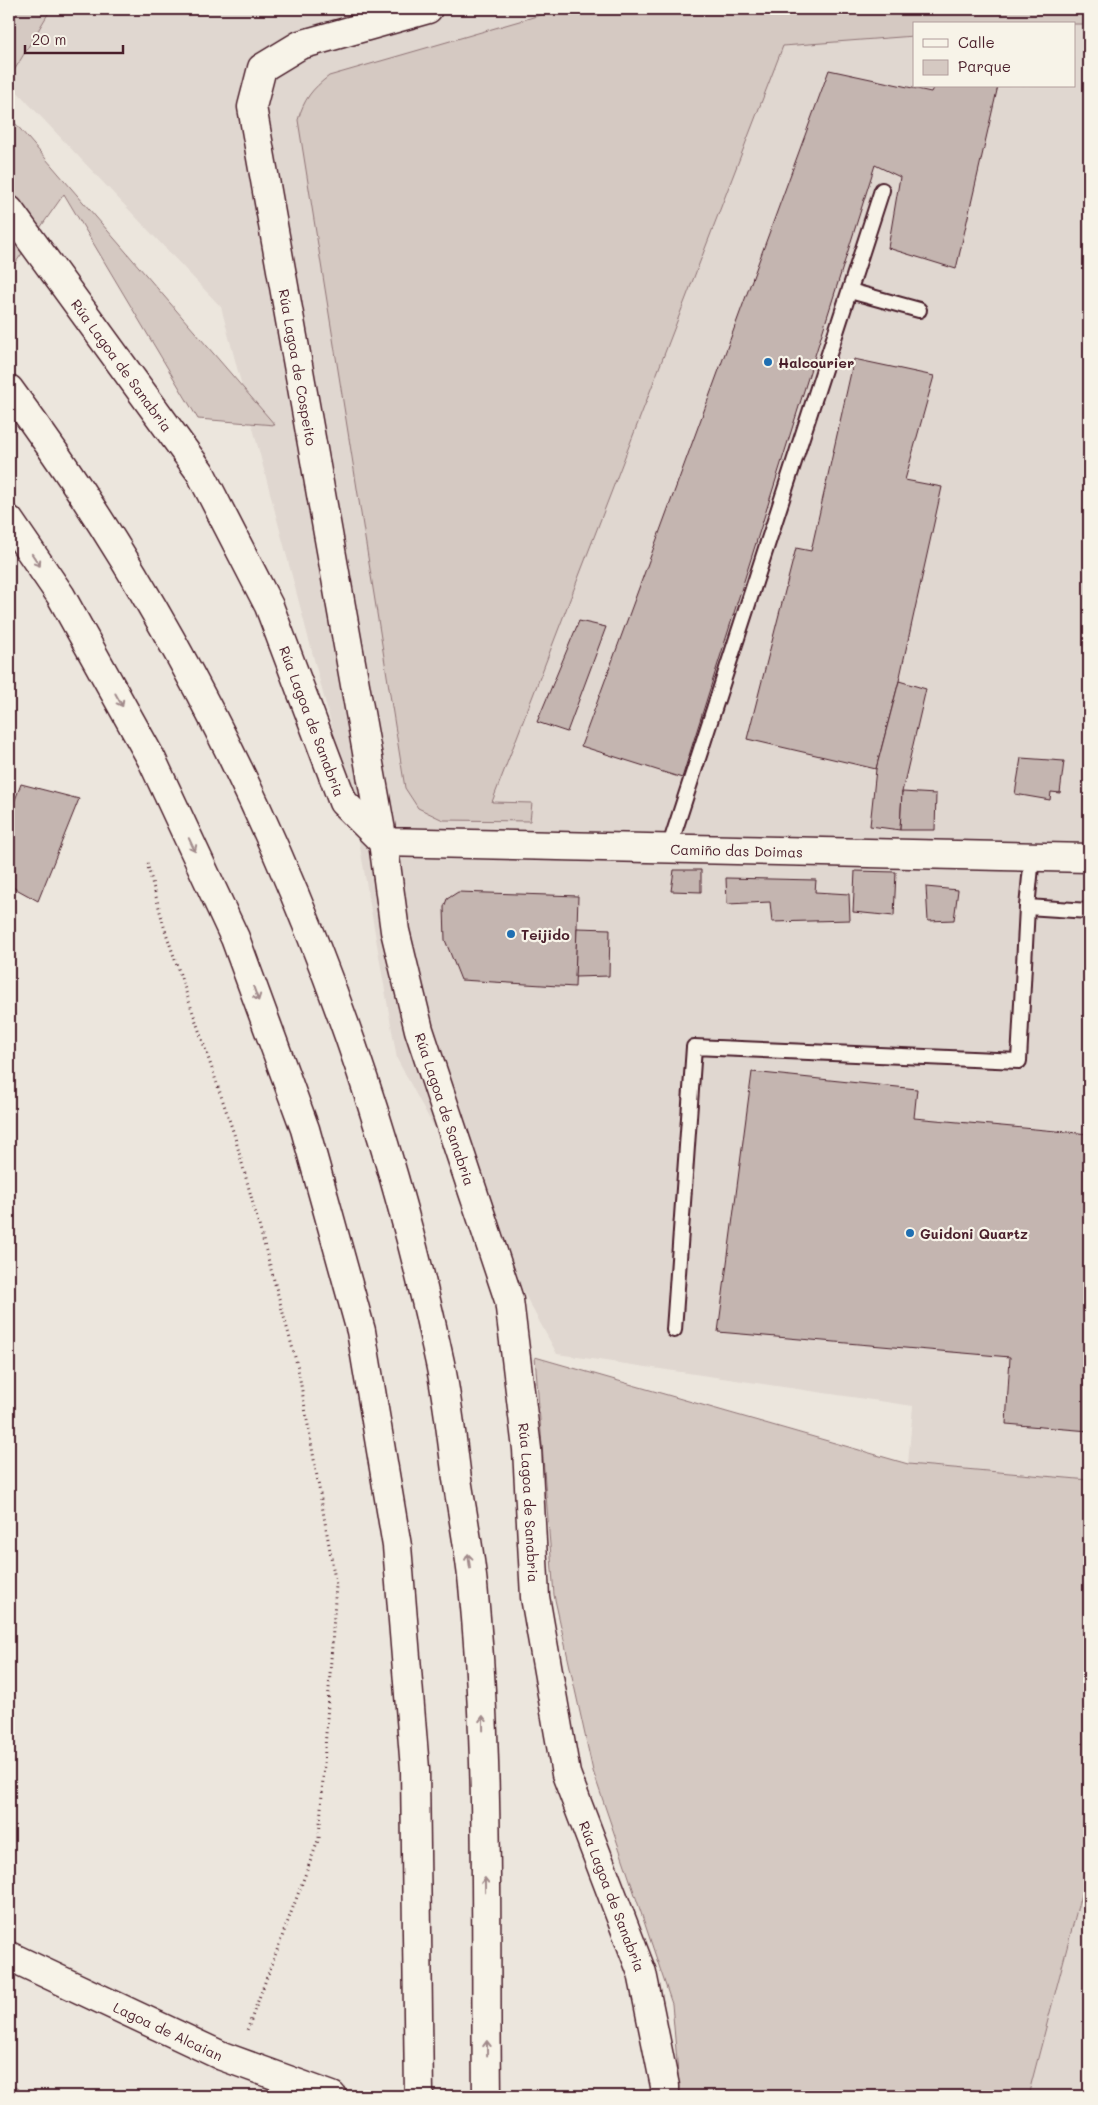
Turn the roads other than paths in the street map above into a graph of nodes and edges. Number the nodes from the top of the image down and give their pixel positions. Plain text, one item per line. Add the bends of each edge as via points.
1 (428, 9) edge
2 (882, 190) dead end
3 (9, 210) edge
4 (850, 291) junction
5 (918, 310) dead end
6 (9, 389) edge
7 (9, 520) edge
8 (383, 842) junction
9 (669, 848) junction
10 (1032, 857) junction
11 (1089, 858) edge
12 (1027, 907) junction
13 (1089, 911) edge
14 (674, 1330) dead end
15 (9, 1956) edge
16 (332, 2096) edge
17 (419, 2096) edge
18 (487, 2096) edge
19 (665, 2096) edge

1 - 8 main road, Rúa Lagoa de Cospeito via 300,45 262,68 252,107
2 - 4 lane
3 - 8 main road, Rúa Lagoa de Sanabria via 200,472 269,606 343,802
4 - 5 lane
4 - 9 lane
18 -> 6 main road via 483,1708 474,1592 441,1365 388,1152 320,954 241,772 149,598
7 -> 17 main road via 61,596 152,760 235,938 305,1129 361,1331 397,1546 409,1692 414,1770
8 - 9 main road, Camiño das Doimas
8 - 19 main road, Rúa Lagoa de Sanabria via 396,931 420,1030 509,1300 527,1449 534,1597 566,1774 642,1973
9 - 10 main road, Camiño das Doimas
10 - 11 main road, Camiño das Doimas
10 - 12 lane
12 - 13 lane
12 - 14 lane via 1020,1061 694,1047
15 - 16 main road, Lagoa de Alcaian via 235,2061

